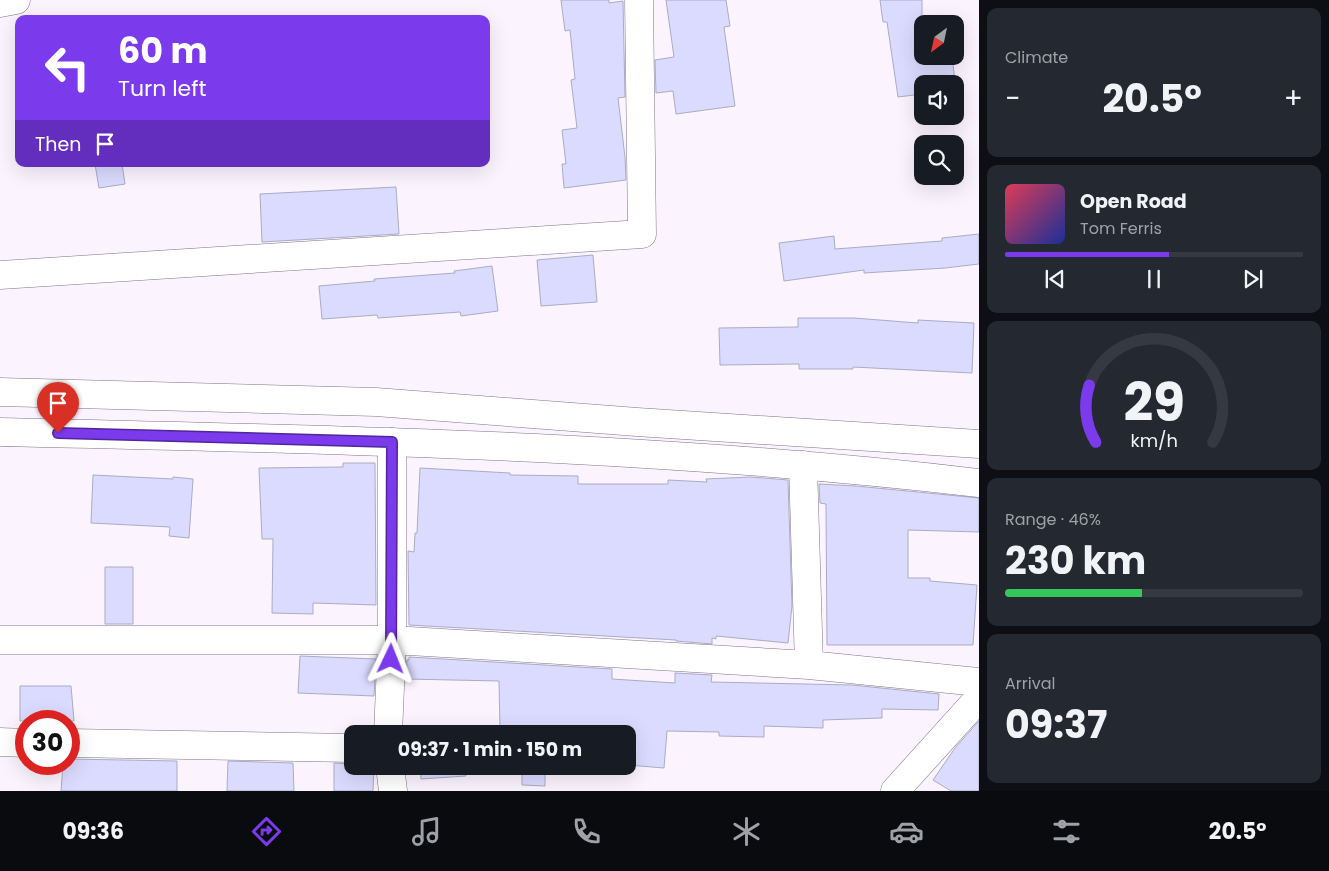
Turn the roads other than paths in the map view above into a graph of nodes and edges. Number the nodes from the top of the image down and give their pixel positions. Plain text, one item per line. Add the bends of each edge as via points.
1 (16, 0) edge
2 (640, 0) edge
3 (0, 3) edge
4 (0, 275) edge
5 (0, 392) edge
6 (0, 432) edge
7 (392, 442) junction
8 (979, 444) edge
9 (803, 465) junction
10 (979, 483) edge
11 (0, 640) edge
12 (392, 640) junction
13 (809, 665) junction
14 (979, 682) edge
15 (979, 698) edge
16 (388, 725) edge
17 (0, 742) edge
18 (15, 743) edge
19 (80, 744) edge
20 (344, 748) edge
21 (391, 775) edge
22 (393, 791) edge
23 (895, 791) edge

1 - 3 street
2 - 4 street via 642,234
5 - 8 street via 376,402
6 - 7 street
7 - 9 street
7 - 12 street
9 - 10 street
9 - 13 street
11 - 12 street
12 - 13 street
12 - 16 street
13 - 14 street
15 - 23 street
17 - 18 street
19 - 20 street
21 - 22 street

